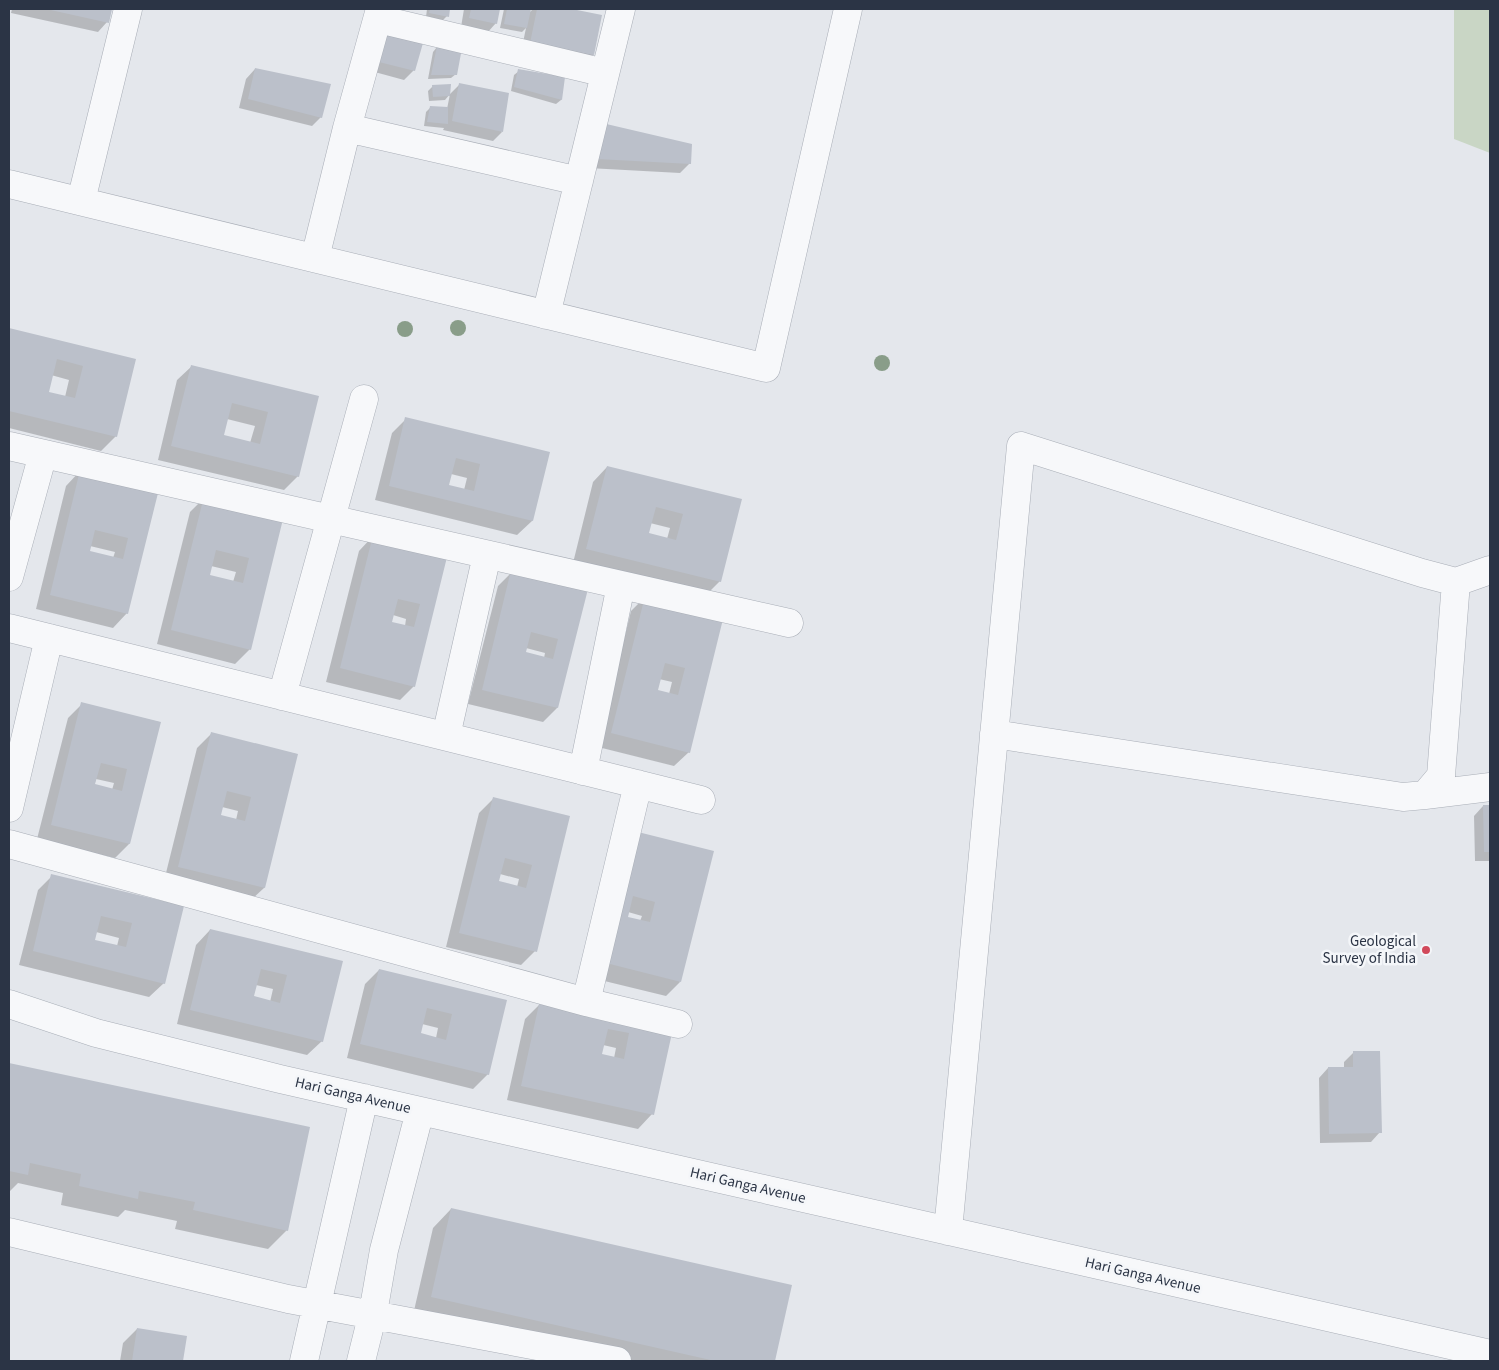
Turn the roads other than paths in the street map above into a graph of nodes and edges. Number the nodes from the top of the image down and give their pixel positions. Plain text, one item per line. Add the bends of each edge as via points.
1 (128, 9) edge
2 (621, 9) edge
3 (848, 9) edge
4 (379, 14) edge
5 (605, 73) junction
6 (347, 128) junction
7 (579, 181) junction
8 (9, 184) edge
9 (81, 201) junction
10 (315, 258) junction
11 (546, 315) junction
12 (364, 398) dead end
13 (9, 446) edge
14 (43, 454) junction
15 (330, 519) junction
16 (487, 555) junction
17 (1490, 570) edge
18 (9, 576) edge
19 (1456, 582) junction
20 (621, 585) junction
21 (788, 623) dead end
22 (9, 628) edge
23 (48, 638) junction
24 (282, 696) junction
25 (994, 734) junction
26 (446, 736) junction
27 (583, 771) junction
28 (638, 784) junction
29 (1490, 787) edge
30 (1424, 795) junction
31 (702, 800) dead end
32 (9, 808) edge
33 (9, 844) edge
34 (586, 1002) junction
35 (9, 1004) edge
36 (678, 1024) dead end
37 (364, 1098) junction
38 (420, 1110) junction
39 (948, 1231) junction
40 (9, 1232) edge
41 (318, 1304) junction
42 (373, 1313) junction
43 (1490, 1354) edge
44 (304, 1361) edge
45 (361, 1361) edge
46 (617, 1361) edge

1 - 9 street
2 - 5 street
3 - 11 street via 766,368
4 - 5 street
4 - 6 street
5 - 7 street
6 - 7 street
6 - 10 street
7 - 11 street
8 - 9 street
9 - 10 street
10 - 11 street
12 - 15 street
13 - 14 street
14 - 15 street
14 - 18 street
15 - 16 street
15 - 24 street
16 - 20 street
16 - 26 street
17 - 19 street
19 - 25 street via 1021,446
19 - 30 street via 1441,776
20 - 21 street
20 - 27 street
22 - 23 street
23 - 24 street
23 - 32 street
24 - 26 street
25 - 30 street via 1403,797
25 - 39 street
26 - 27 street
27 - 28 street
28 - 31 street
28 - 34 street
29 - 30 street
33 - 34 street
34 - 36 street
35 - 37 street, Hari Ganga Avenue via 96,1034
37 - 38 street, Hari Ganga Avenue
37 - 41 street
38 - 39 street, Hari Ganga Avenue
38 - 42 street via 384,1250
39 - 43 street, Hari Ganga Avenue
40 - 41 street
41 - 42 street
41 - 44 street
42 - 45 street
42 - 46 street

